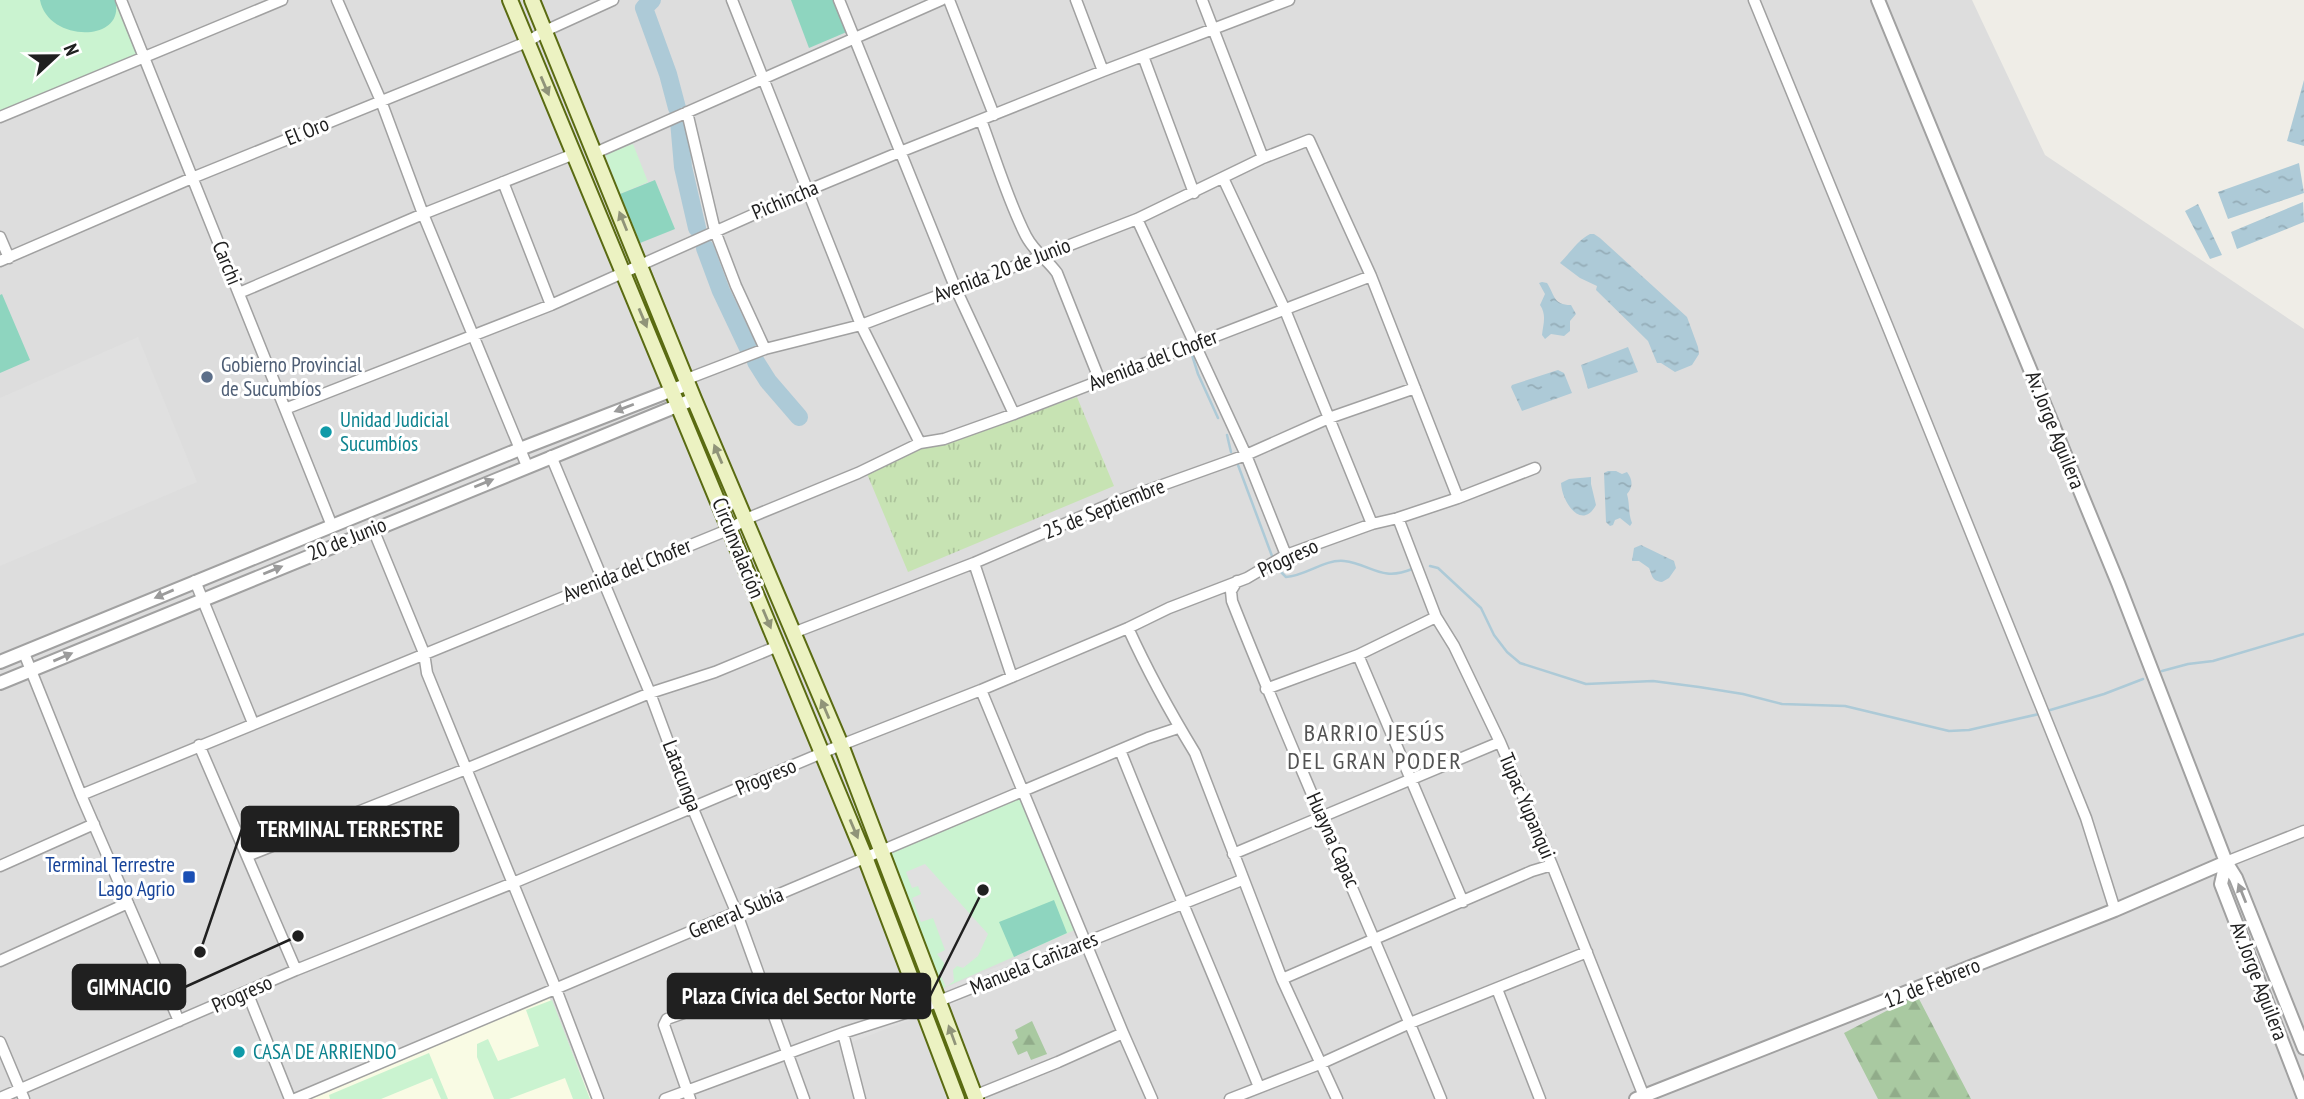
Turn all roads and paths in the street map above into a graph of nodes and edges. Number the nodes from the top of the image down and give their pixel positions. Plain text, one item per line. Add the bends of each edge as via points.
1 (121, 0) edge
2 (282, 0) edge
3 (337, 0) edge
4 (510, 0) edge
5 (532, 0) edge
6 (613, 0) edge
7 (732, 0) edge
8 (839, 0) edge
9 (941, 0) edge
10 (949, 0) edge
11 (1076, 0) edge
12 (1202, 0) edge
13 (1289, 0) edge
14 (1754, 0) edge
15 (1878, 0) edge
16 (1214, 29) junction
17 (545, 31) junction
18 (854, 38) junction
19 (527, 42) junction
20 (1143, 56) junction
21 (146, 58) junction
22 (1103, 71) junction
23 (764, 77) junction
24 (381, 102) junction
25 (687, 112) junction
26 (994, 115) junction
27 (0, 117) edge
28 (981, 120) junction
29 (900, 152) junction
30 (595, 153) junction
31 (574, 154) junction
32 (1263, 158) junction
33 (192, 178) junction
34 (1223, 178) junction
35 (503, 182) junction
36 (806, 191) junction
37 (1194, 193) junction
38 (423, 214) junction
39 (1137, 219) junction
40 (715, 230) junction
41 (0, 237) edge
42 (1039, 257) junction
43 (4, 260) edge
44 (641, 265) junction
45 (624, 274) junction
46 (1371, 276) junction
47 (955, 287) junction
48 (239, 293) junction
49 (551, 306) junction
50 (1285, 310) junction
51 (861, 325) junction
52 (472, 334) junction
53 (1195, 344) junction
54 (765, 348) junction
55 (1100, 381) junction
56 (687, 382) junction
57 (1415, 388) junction
58 (673, 389) junction
59 (694, 399) junction
60 (679, 404) junction
61 (285, 409) junction
62 (1014, 414) junction
63 (1329, 418) junction
64 (920, 443) junction
65 (520, 449) junction
66 (1246, 455) junction
67 (551, 456) junction
68 (527, 466) junction
69 (1535, 468) dead end
70 (1458, 498) junction
71 (351, 518) junction
72 (1398, 518) junction
73 (746, 519) junction
74 (1372, 524) junction
75 (332, 526) junction
76 (373, 528) junction
77 (730, 529) junction
78 (358, 535) junction
79 (1286, 555) junction
80 (974, 563) junction
81 (604, 580) junction
82 (195, 581) junction
83 (1237, 581) junction
84 (1209, 592) junction
85 (203, 598) junction
86 (1232, 601) junction
87 (1436, 617) junction
88 (1128, 628) junction
89 (793, 633) junction
90 (778, 646) junction
91 (23, 653) junction
92 (424, 653) junction
93 (1358, 655) junction
94 (0, 662) edge
95 (31, 670) junction
96 (1012, 677) junction
97 (0, 683) edge
98 (1266, 688) junction
99 (981, 691) junction
100 (650, 693) junction
101 (253, 723) junction
102 (1178, 728) junction
103 (1500, 742) junction
104 (199, 745) junction
105 (841, 746) junction
106 (1120, 750) junction
107 (822, 753) junction
108 (466, 769) junction
109 (1412, 780) junction
110 (1022, 791) junction
111 (81, 795) junction
112 (693, 809) junction
113 (1323, 818) junction
114 (94, 824) junction
115 (2304, 831) edge
116 (882, 849) junction
117 (1233, 854) junction
118 (247, 856) junction
119 (865, 857) junction
120 (2226, 862) junction
121 (1552, 865) junction
122 (0, 866) edge
123 (1242, 880) junction
124 (513, 883) junction
125 (1464, 902) junction
126 (128, 903) junction
127 (1181, 904) junction
128 (2115, 910) junction
129 (737, 914) junction
130 (1376, 940) junction
131 (1085, 942) junction
132 (1587, 953) junction
133 (0, 961) edge
134 (296, 970) junction
135 (1282, 979) junction
136 (762, 985) junction
137 (556, 989) junction
138 (1497, 989) junction
139 (247, 992) junction
140 (939, 1001) junction
141 (924, 1007) junction
142 (179, 1021) junction
143 (1410, 1023) junction
144 (843, 1033) junction
145 (1123, 1033) junction
146 (0, 1042) edge
147 (2304, 1048) edge
148 (787, 1054) junction
149 (1322, 1063) junction
150 (1259, 1087) junction
151 (22, 1094) edge
152 (688, 1095) edge
153 (0, 1098) edge
154 (975, 1098) edge
155 (1642, 1098) edge
156 (2304, 1098) edge
157 (292, 1099) edge
158 (598, 1099) edge
159 (666, 1099) edge
160 (804, 1099) edge
161 (860, 1099) edge
162 (957, 1099) edge
163 (1152, 1099) edge
164 (1230, 1099) edge
165 (1336, 1099) edge
166 (1441, 1099) edge
167 (1539, 1099) edge

1 - 21 street, Carchi
2 - 21 street
3 - 24 street
4 - 19 main road, Circunvalación
5 - 17 main road, Circunvalación
6 - 17 street, El Oro
7 - 23 street
8 - 18 street
9 - 18 street
10 - 26 street
11 - 22 street
12 - 16 street
13 - 16 street, Pichincha
14 - 128 street via 2086,818
15 - 120 street, Av. Jorge Aguilera via 2118,583
16 - 20 street, Pichincha
16 - 32 street
17 - 19 street, El Oro
17 - 30 main road, Circunvalación
18 - 23 street
18 - 29 street
19 - 24 street, El Oro
19 -> 31 main road, Circunvalación
20 - 22 street, Pichincha
20 - 37 street
21 - 27 street
21 - 33 street, Carchi
22 - 26 street, Pichincha
23 - 25 street
23 - 36 street
24 - 33 street, El Oro
24 - 38 street
25 - 30 street
25 - 40 street
26 - 28 street, Pichincha
28 - 29 street, Pichincha
28 - 42 street via 1026,236
29 - 36 street, Pichincha
29 - 47 street
44 -> 30 main road, Circunvalación
31 - 35 street
31 - 45 main road, Circunvalación
32 - 34 street, Avenida 20 de Junio
32 - 46 street, Avenida 20 de Junio via 1309,140
33 - 43 street, El Oro
33 - 48 street, Carchi
34 - 37 street, Avenida 20 de Junio
34 - 50 street
35 - 38 street
35 - 49 street
36 - 40 street, Pichincha
36 - 51 street
37 - 39 street, Avenida 20 de Junio
38 - 48 street
38 - 52 street
39 - 42 street, Avenida 20 de Junio
39 - 53 street
40 - 44 street, Pichincha
40 - 54 street
41 - 43 street
42 - 47 street, Avenida 20 de Junio
42 - 55 street via 1057,273
44 - 45 street, Pichincha
44 - 56 main road, Circunvalación
45 - 49 street, Pichincha
45 -> 58 main road, Circunvalación
46 - 50 street, Avenida del Chofer
46 - 57 street
47 - 51 street, Avenida 20 de Junio
47 - 62 street
48 - 61 street, Carchi
49 - 52 street, Pichincha
50 - 53 street, Avenida del Chofer
50 - 63 street
51 - 54 street, Avenida 20 de Junio
51 - 64 street
52 - 61 street, Pichincha
52 - 65 street
53 - 55 street, Avenida del Chofer
53 - 66 street
54 - 56 street, Avenida 20 de Junio
55 - 62 street, Avenida del Chofer
56 - 58 street, 20 de Junio
56 - 59 main road, Circunvalación
57 - 63 street, 25 de Septiembre
57 - 70 street
58 - 60 main road, Circunvalación
58 -> 65 street, 20 de Junio
59 - 60 street, 20 de Junio
73 -> 59 main road, Circunvalación
60 - 67 street, 20 de Junio
60 - 77 main road, Circunvalación
61 - 75 street, Carchi
62 - 64 street, Avenida del Chofer
63 - 66 street, 25 de Septiembre
63 - 74 street
64 - 73 street, Avenida del Chofer
65 - 68 street
65 - 71 street, 20 de Junio
66 - 79 street
66 - 80 street, 25 de Septiembre via 1115,502
67 - 68 street, 20 de Junio
67 - 81 street, Latacunga
76 -> 68 street, 20 de Junio
69 - 70 street, Progreso
70 - 72 street, Progreso
71 - 75 street, 20 de Junio
71 - 78 street
72 - 74 street, Progreso
72 - 87 street, Tupac Yupanqui
73 - 77 street, Avenida del Chofer
73 - 89 main road, Circunvalación
74 - 79 street, Progreso
75 - 82 street, 20 de Junio
76 - 78 street, 20 de Junio
76 - 92 street
77 - 81 street, Avenida del Chofer
77 -> 90 main road, Circunvalación
85 -> 78 street, 20 de Junio
79 - 83 street, Progreso
80 - 89 street, 25 de Septiembre
80 - 96 street
81 - 92 street, Avenida del Chofer
81 - 100 street, Latacunga
82 - 85 street
82 -> 91 street, 20 de Junio
83 - 84 street, Progreso
83 - 86 street
84 - 86 street
84 - 88 street, Progreso
95 -> 85 street, 20 de Junio
85 - 101 street
86 - 98 street, Huayna Capac
87 - 93 street
87 - 103 street, Tupac Yupanqui
88 - 96 street, Progreso
88 - 102 street
105 -> 89 main road, Circunvalación
90 - 100 street
90 - 107 main road, Circunvalación
91 - 94 street, 20 de Junio
91 - 95 street
92 - 101 street, Avenida del Chofer
92 - 108 street via 427,673
93 - 98 street
93 - 109 street
95 - 97 street, 20 de Junio
95 - 111 street
96 - 99 street, Progreso
98 - 113 street, Huayna Capac
99 - 105 street, Progreso
99 - 110 street
100 - 108 street
100 - 112 street, Latacunga
101 - 104 street, Avenida del Chofer
102 - 106 street, General Subía
102 - 117 street via 1199,762
103 - 109 street
103 - 121 street, Tupac Yupanqui
104 - 111 street, Avenida del Chofer
104 - 118 street
105 - 107 street, Progreso
105 - 116 main road, Circunvalación
106 - 110 street, General Subía
106 - 127 street
107 - 112 street, Progreso
107 -> 119 main road, Circunvalación
108 - 118 street
108 - 124 street
109 - 113 street
109 - 125 street
110 - 116 street, General Subía
110 - 131 street
111 - 114 street
112 - 124 street, Progreso
112 - 129 street, Latacunga
113 - 117 street
113 - 130 street, Huayna Capac
114 - 122 street
114 - 126 street
115 - 120 street
116 - 119 street, General Subía
116 - 140 main road, Circunvalación
117 - 123 street
118 - 134 street
119 - 129 street, General Subía
119 - 141 main road, Circunvalación
120 - 128 street, 12 de Febrero
147 -> 120 street, Av. Jorge Aguilera
120 - 156 street, Av. Jorge Aguilera via 2221,884
121 - 125 street
121 - 132 street, Tupac Yupanqui
123 - 127 street, Manuela Cañizares
123 - 135 street
124 - 134 street, Progreso
124 - 137 street
125 - 130 street
126 - 133 street
126 - 142 street
127 - 131 street, Manuela Cañizares
127 - 150 street
128 - 155 street, 12 de Febrero
129 - 136 street, Latacunga
129 - 137 street, General Subía
130 - 135 street
130 - 143 street, Huayna Capac
131 - 140 street, Manuela Cañizares
131 - 145 street
132 - 138 street
132 - 155 street, Tupac Yupanqui
134 - 139 street, Progreso
135 - 149 street
136 - 148 street, Latacunga
136 - 152 street via 667,1019 664,1025
137 - 157 street, General Subía
137 - 158 street
138 - 143 street
138 - 167 street
139 - 142 street, Progreso
139 - 157 street
140 - 141 street, Manuela Cañizares
154 -> 140 main road, Circunvalación
141 - 144 street, Manuela Cañizares
141 - 162 main road, Circunvalación
142 - 151 street, Progreso
143 - 149 street
143 - 166 street, Huayna Capac
144 - 148 street, Manuela Cañizares
144 - 161 street
145 - 154 street
145 - 163 street
146 - 151 street
148 - 152 street, Manuela Cañizares
148 - 160 street, Latacunga
149 - 150 street
149 - 165 street
150 - 164 street
151 - 153 street, Progreso
152 - 159 street, Manuela Cañizares

